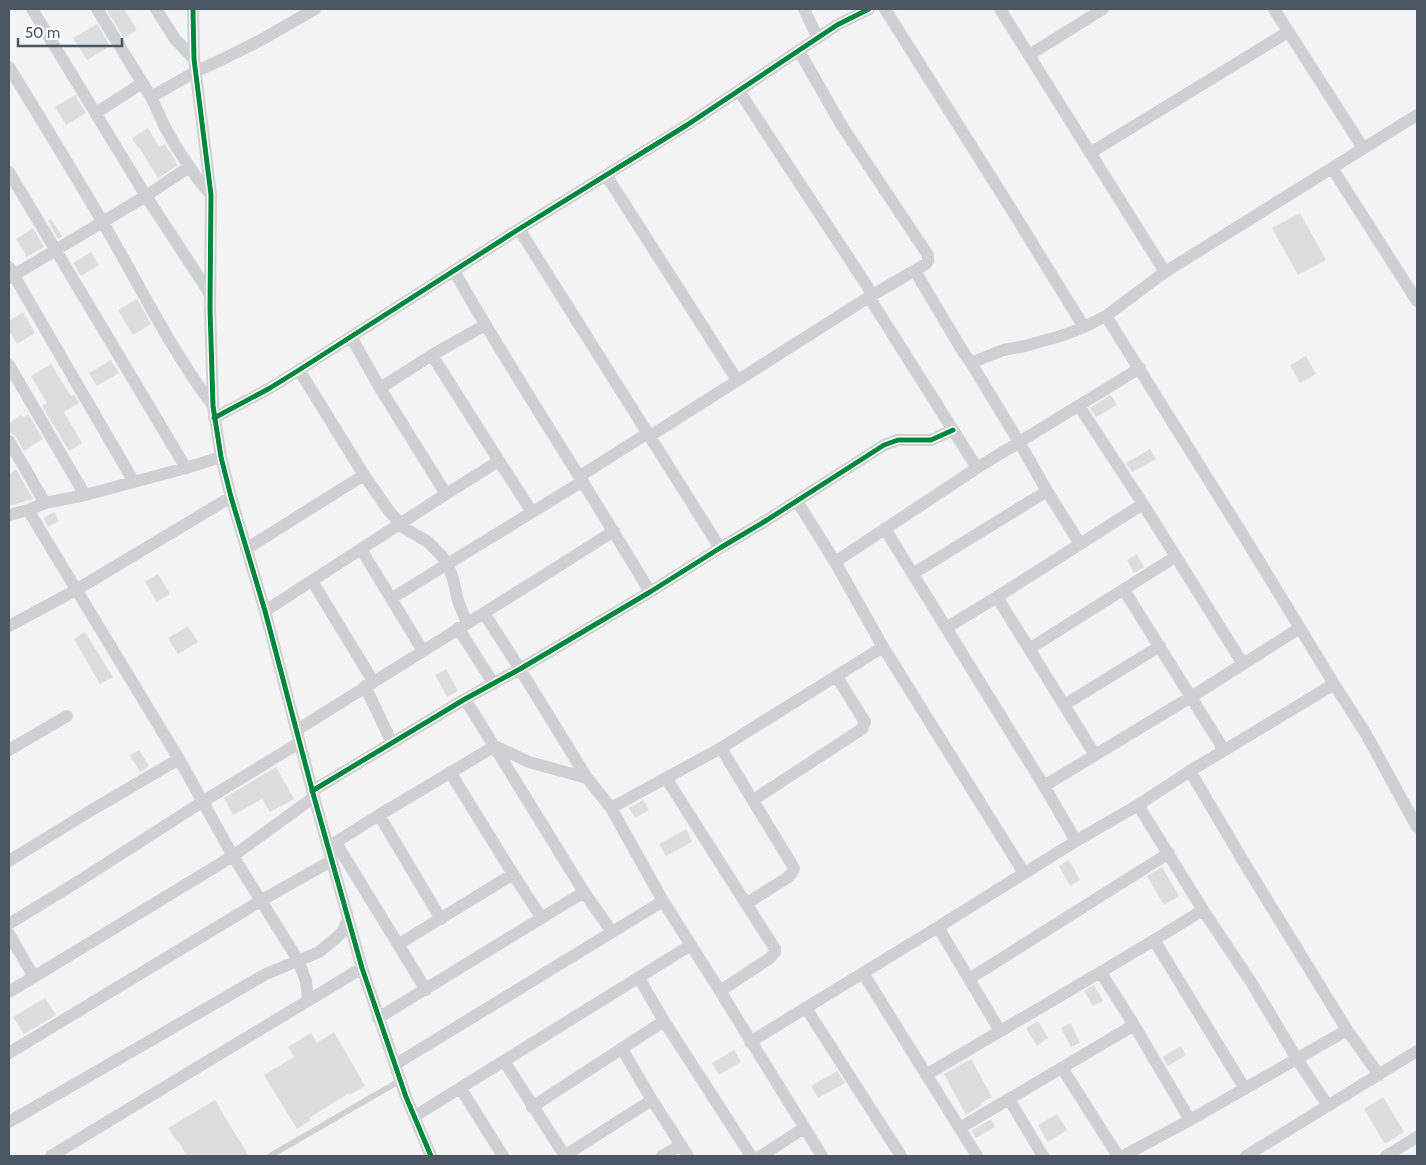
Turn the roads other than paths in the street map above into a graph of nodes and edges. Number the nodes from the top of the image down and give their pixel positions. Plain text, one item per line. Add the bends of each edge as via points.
1 (32, 9) edge
2 (97, 9) edge
3 (156, 9) edge
4 (193, 9) edge
5 (314, 9) edge
6 (804, 9) edge
7 (869, 9) edge
8 (886, 9) edge
9 (1000, 9) edge
10 (1103, 9) edge
11 (1274, 9) edge
12 (1288, 32) junction
13 (818, 38) junction
14 (799, 51) junction
15 (1029, 55) junction
16 (194, 65) junction
17 (9, 67) edge
18 (142, 82) junction
19 (740, 91) junction
20 (151, 96) junction
21 (96, 113) junction
22 (1417, 114) edge
23 (1363, 148) junction
24 (1090, 152) junction
25 (189, 167) junction
26 (1332, 168) junction
27 (9, 172) edge
28 (606, 175) junction
29 (211, 195) junction
30 (146, 196) junction
31 (103, 222) junction
32 (519, 229) junction
33 (56, 250) junction
34 (454, 271) junction
35 (915, 271) junction
36 (1165, 272) junction
37 (11, 273) edge
38 (210, 294) junction
39 (871, 296) junction
40 (1417, 301) edge
41 (1106, 316) junction
42 (485, 325) junction
43 (1084, 327) junction
44 (351, 337) junction
45 (432, 355) junction
46 (971, 363) junction
47 (9, 365) edge
48 (1140, 368) junction
49 (299, 370) junction
50 (737, 380) junction
51 (380, 388) junction
52 (1079, 406) junction
53 (214, 412) junction
54 (953, 430) junction
55 (649, 434) junction
56 (9, 440) edge
57 (1019, 442) junction
58 (222, 457) junction
59 (499, 461) junction
60 (186, 468) junction
61 (977, 468) junction
62 (364, 475) junction
63 (581, 478) junction
64 (134, 482) junction
65 (1047, 491) junction
66 (446, 494) junction
67 (85, 495) junction
68 (231, 497) junction
69 (797, 501) junction
70 (45, 503) junction
71 (1143, 504) junction
72 (28, 510) junction
73 (532, 512) junction
74 (9, 515) edge
75 (399, 524) junction
76 (885, 529) junction
77 (614, 531) junction
78 (1080, 544) junction
79 (720, 548) junction
80 (246, 549) junction
81 (361, 549) junction
82 (1175, 557) junction
83 (835, 562) junction
84 (448, 565) junction
85 (914, 573) junction
86 (312, 581) junction
87 (76, 590) junction
88 (1124, 590) junction
89 (650, 592) junction
90 (997, 597) junction
91 (392, 598) junction
92 (265, 611) junction
93 (484, 613) junction
94 (9, 626) edge
95 (462, 626) junction
96 (946, 628) junction
97 (1300, 628) junction
98 (1160, 646) junction
99 (882, 647) junction
100 (1029, 649) junction
101 (423, 651) junction
102 (1243, 664) junction
103 (520, 669) junction
104 (836, 677) junction
105 (493, 683) junction
106 (369, 684) junction
107 (1334, 684) junction
108 (1191, 697) junction
109 (465, 699) junction
110 (1064, 705) junction
111 (67, 716) dead end
112 (297, 730) junction
113 (299, 743) junction
114 (392, 743) junction
115 (495, 746) junction
116 (721, 748) junction
117 (9, 750) edge
118 (1224, 750) junction
119 (1095, 755) junction
120 (179, 760) junction
121 (1190, 771) junction
122 (450, 772) junction
123 (587, 778) junction
124 (666, 778) junction
125 (1044, 786) junction
126 (313, 794) junction
127 (753, 800) junction
128 (202, 802) junction
129 (1138, 805) junction
130 (611, 808) junction
131 (379, 815) junction
132 (1417, 827) edge
133 (1076, 841) junction
134 (332, 845) junction
135 (1169, 853) junction
136 (233, 856) junction
137 (9, 861) edge
138 (331, 861) junction
139 (1024, 873) junction
140 (513, 874) junction
141 (584, 892) junction
142 (262, 900) junction
143 (663, 901) junction
144 (747, 903) junction
145 (1204, 910) junction
146 (541, 917) junction
147 (441, 919) junction
148 (348, 920) junction
149 (9, 924) edge
150 (938, 927) junction
151 (612, 932) junction
152 (9, 934) edge
153 (1154, 940) junction
154 (399, 944) junction
155 (691, 945) junction
156 (298, 960) junction
157 (362, 968) junction
158 (1101, 972) junction
159 (863, 973) junction
160 (34, 977) junction
161 (639, 978) junction
162 (969, 979) junction
163 (426, 990) junction
164 (720, 991) junction
165 (9, 992) edge
166 (308, 1001) junction
167 (806, 1008) junction
168 (378, 1018) junction
169 (664, 1021) junction
170 (1134, 1025) junction
171 (1347, 1030) junction
172 (1000, 1031) junction
173 (750, 1042) junction
174 (622, 1049) junction
175 (1417, 1051) edge
176 (9, 1053) edge
177 (1296, 1060) junction
178 (504, 1061) junction
179 (396, 1064) junction
180 (1062, 1068) junction
181 (926, 1075) junction
182 (1380, 1075) junction
183 (401, 1080) junction
184 (461, 1089) junction
185 (1245, 1089) junction
186 (1009, 1099) junction
187 (652, 1100) junction
188 (1328, 1106) junction
189 (532, 1107) junction
190 (415, 1116) junction
191 (1190, 1120) junction
192 (9, 1122) edge
193 (804, 1128) junction
194 (960, 1128) junction
195 (1417, 1137) edge
196 (681, 1145) junction
197 (51, 1156) edge
198 (270, 1156) edge
199 (431, 1156) edge
200 (503, 1156) edge
201 (564, 1156) edge
202 (662, 1156) edge
203 (688, 1156) edge
204 (751, 1156) edge
205 (761, 1156) edge
206 (822, 1156) edge
207 (901, 1156) edge
208 (977, 1156) edge
209 (1044, 1156) edge
210 (1118, 1156) edge
211 (1123, 1156) edge
212 (1246, 1156) edge
213 (1386, 1156) edge

1 - 21 street
2 - 18 street
3 - 16 street
4 - 16 street
5 - 16 street via 244,48
6 - 13 street
7 - 13 street
8 - 43 street
9 - 15 street
10 - 15 street
11 - 12 street
12 - 23 street
12 - 24 street
13 - 14 street
14 - 19 street
14 - 35 street via 842,126 928,255 926,264
15 - 24 street
16 - 20 street
16 - 29 street
17 - 31 street
18 - 20 street
18 - 21 street
19 - 28 street
19 - 39 street
20 - 25 street
21 - 30 street
22 - 23 street
23 - 26 street
24 - 36 street
25 - 29 street
25 - 30 street
26 - 36 street
26 - 40 street
27 - 33 street
28 - 32 street
28 - 50 street
29 - 38 street
30 - 31 street
30 - 38 street
31 - 33 street
31 - 53 street
32 - 34 street
32 - 55 street
33 - 37 street
33 - 60 street
34 - 42 street
34 - 44 street
35 - 39 street
35 - 46 street
36 - 41 street
37 - 64 street
38 - 53 street
39 - 50 street
39 - 54 street
41 - 43 street
41 - 48 street
42 - 45 street
42 - 63 street
43 - 46 street via 1003,350
44 - 49 street
44 - 51 street
45 - 51 street
45 - 59 street
46 - 57 street
47 - 67 street
48 - 52 street
48 - 97 street
49 - 53 street via 270,388
49 - 62 street
50 - 55 street
51 - 66 street
52 - 57 street
52 - 71 street
53 - 58 street
54 - 61 street
54 - 69 street via 931,440 898,440 884,445
55 - 63 street
55 - 79 street
56 - 70 street
57 - 61 street
57 - 65 street
58 - 60 street
58 - 68 street
59 - 66 street
59 - 73 street
60 - 64 street
61 - 76 street
62 - 75 street
62 - 80 street
63 - 73 street
63 - 77 street
64 - 67 street
65 - 78 street
65 - 85 street
66 - 75 street
67 - 70 street
68 - 80 street
68 - 87 street
69 - 79 street
69 - 83 street
70 - 72 street
71 - 78 street
71 - 82 street
72 - 74 street
72 - 87 street
73 - 84 street
75 - 81 street
75 - 84 street via 428,542
76 - 83 street
76 - 85 street
77 - 89 street
77 - 93 street
78 - 90 street
79 - 89 street
80 - 92 street
81 - 86 street
81 - 91 street
82 - 88 street
82 - 102 street
83 - 99 street
84 - 91 street
84 - 95 street
85 - 96 street
86 - 92 street
86 - 106 street
87 - 94 street
87 - 120 street
88 - 98 street
88 - 100 street
89 - 103 street
90 - 96 street
90 - 100 street
91 - 101 street
92 - 112 street
93 - 95 street
93 - 103 street
95 - 101 street
95 - 105 street
96 - 125 street
97 - 102 street
97 - 107 street
98 - 108 street
98 - 110 street
99 - 104 street
99 - 139 street
100 - 110 street
101 - 106 street
102 - 108 street
103 - 105 street
103 - 123 street
104 - 116 street
104 - 127 street via 863,717 862,729
105 - 109 street
106 - 112 street
106 - 114 street
107 - 118 street
107 - 132 street via 1366,734
108 - 118 street
108 - 119 street
109 - 114 street
109 - 115 street
110 - 119 street
111 - 117 street
112 - 113 street
113 - 126 street
113 - 128 street
114 - 126 street
115 - 122 street
115 - 123 street via 529,762
115 - 141 street
116 - 124 street
116 - 127 street
118 - 121 street
119 - 125 street
120 - 128 street
120 - 137 street
121 - 129 street
121 - 171 street
122 - 131 street
122 - 140 street
123 - 130 street
124 - 130 street
124 - 144 street
125 - 133 street
126 - 134 street
126 - 136 street
127 - 144 street via 794,868 787,878
128 - 136 street
128 - 149 street
129 - 133 street
129 - 135 street
130 - 143 street
131 - 134 street
131 - 147 street
133 - 139 street
134 - 138 street
134 - 154 street
135 - 145 street
135 - 162 street
136 - 142 street
136 - 160 street
138 - 142 street
138 - 148 street
139 - 150 street
140 - 146 street
140 - 147 street
141 - 146 street
141 - 151 street
142 - 156 street
142 - 176 street
143 - 151 street
143 - 155 street
144 - 164 street via 774,945 775,952
145 - 153 street
145 - 177 street
146 - 163 street
147 - 154 street
148 - 156 street via 342,932 327,946
148 - 157 street
150 - 159 street
150 - 162 street
151 - 179 street
152 - 160 street
153 - 158 street
153 - 185 street
154 - 163 street
155 - 161 street
155 - 164 street
156 - 166 street via 306,981
156 - 192 street via 266,974
157 - 166 street
157 - 168 street
158 - 170 street
158 - 172 street
159 - 167 street
159 - 181 street
160 - 165 street
161 - 169 street
161 - 178 street
162 - 172 street
163 - 168 street
164 - 173 street
166 - 197 street
167 - 173 street
167 - 207 street
168 - 179 street
169 - 174 street
169 - 204 street
170 - 180 street
170 - 191 street
171 - 177 street
171 - 182 street
172 - 181 street
173 - 193 street
174 - 187 street
174 - 189 street
175 - 182 street
177 - 185 street
177 - 188 street
178 - 184 street
178 - 189 street
179 - 183 street
180 - 186 street
180 - 210 street
181 - 194 street
182 - 188 street
183 - 190 street
183 - 198 lane
184 - 190 street
184 - 200 street
185 - 191 street
186 - 194 street
186 - 209 street
187 - 196 street
187 - 201 street
188 - 212 street
189 - 201 street
190 - 199 street
191 - 211 street
193 - 205 street
193 - 206 street
194 - 208 street
195 - 213 street
196 - 202 street
196 - 203 street

